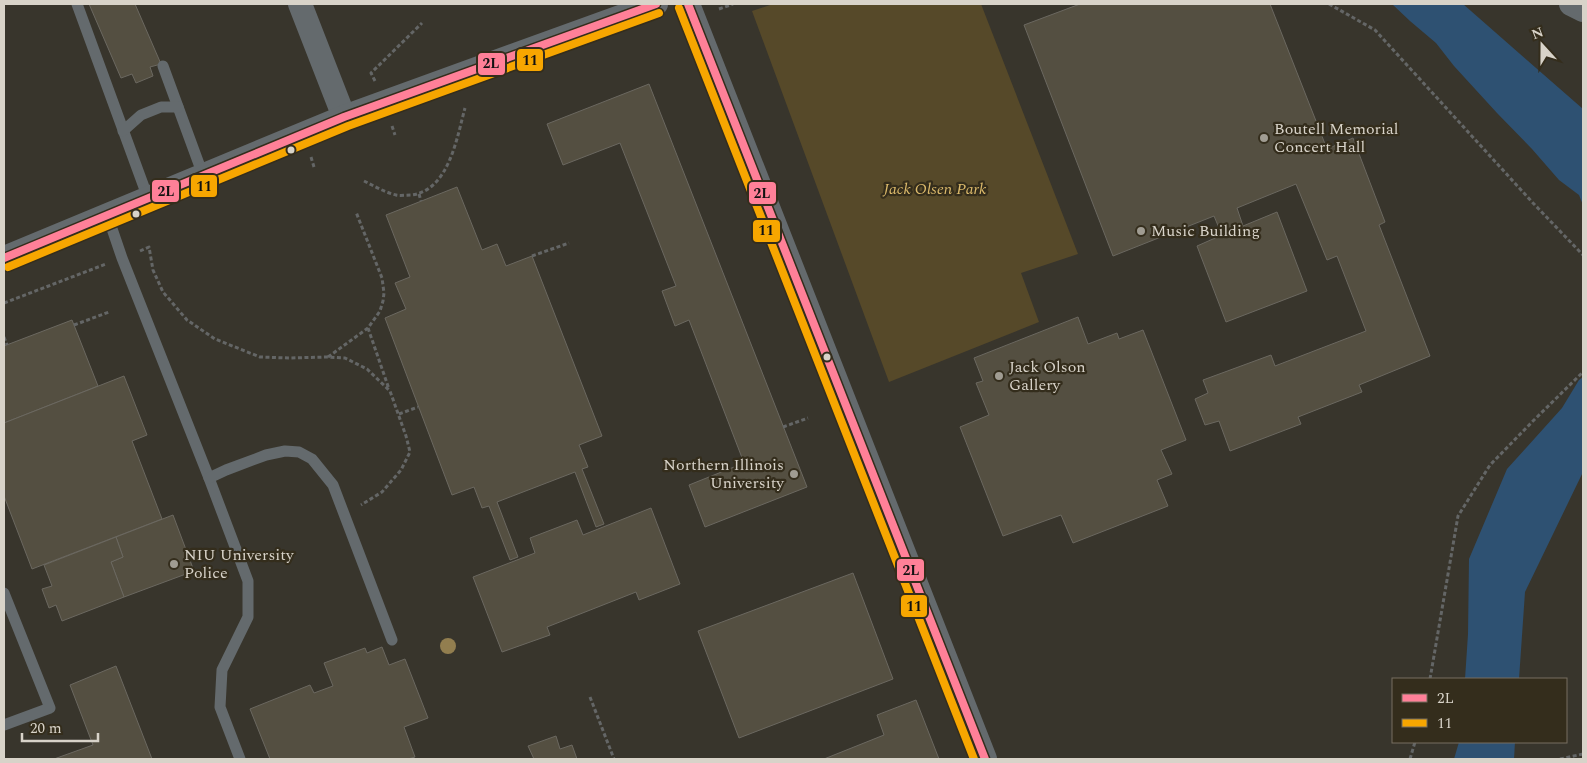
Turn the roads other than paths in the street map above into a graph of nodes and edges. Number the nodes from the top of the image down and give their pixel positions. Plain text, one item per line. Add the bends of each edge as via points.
1 (77, 4) edge
2 (300, 4) edge
3 (656, 4) edge
4 (688, 4) edge
5 (163, 66) dead end
6 (178, 107) junction
7 (344, 117) junction
8 (123, 130) junction
9 (203, 175) junction
10 (148, 198) junction
11 (107, 214) junction
12 (4, 258) edge
13 (209, 478) junction
14 (4, 593) edge
15 (392, 640) dead end
16 (4, 725) edge
17 (240, 759) edge
18 (985, 759) edge

1 - 8 lane
2 - 7 street
3 - 7 street
4 - 18 street
5 - 6 lane
6 - 8 lane via 161,107 141,115
6 - 9 lane
7 - 9 street
8 - 10 lane
9 - 10 street
10 - 11 street
11 - 12 street
11 - 13 lane
13 - 15 lane via 286,451 299,452 312,459 333,485
13 - 17 lane via 248,581 248,616 222,670 220,707
14 - 16 lane via 50,708

